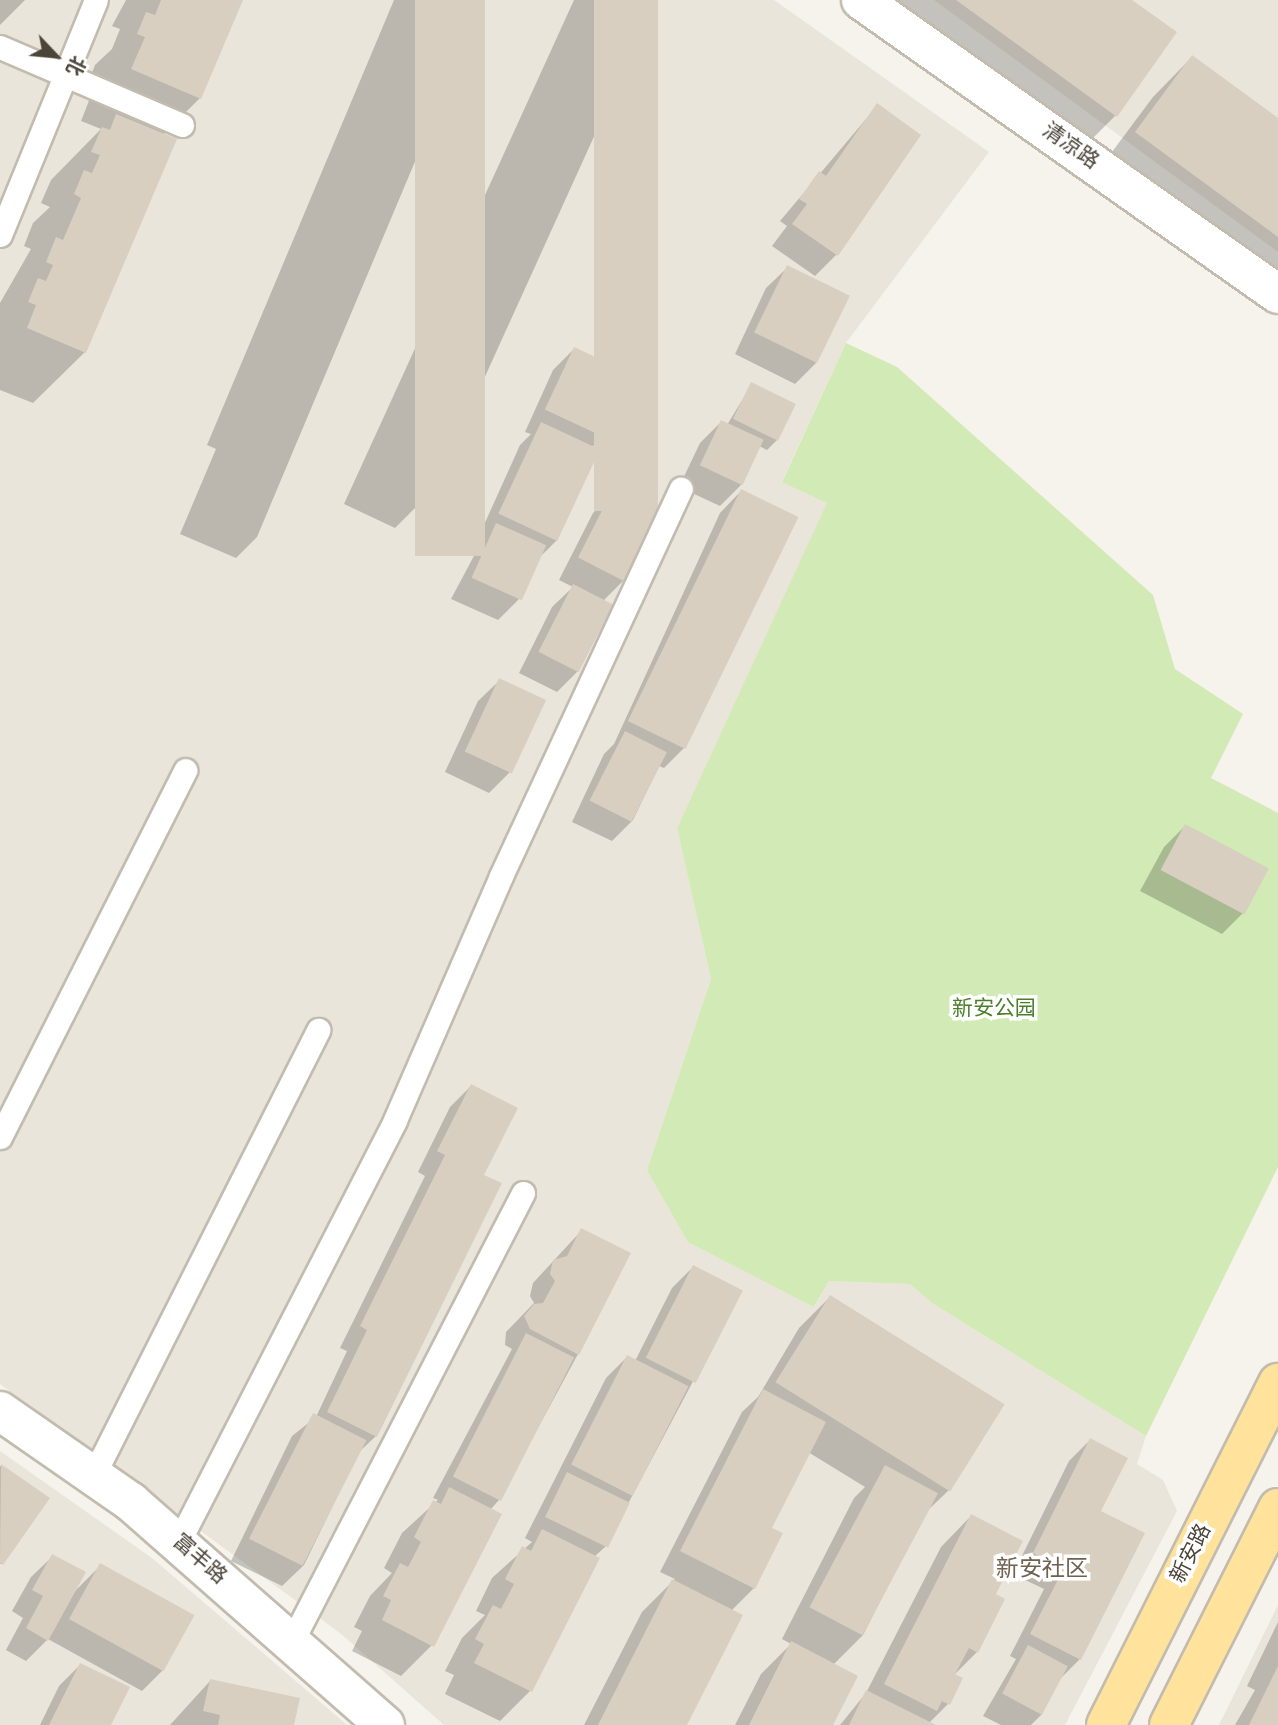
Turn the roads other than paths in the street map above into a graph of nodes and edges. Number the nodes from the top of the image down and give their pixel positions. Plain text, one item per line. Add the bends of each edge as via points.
1 (96, 0) edge
2 (861, 0) edge
3 (0, 47) edge
4 (65, 75) junction
5 (182, 125) dead end
6 (0, 235) edge
7 (1278, 294) edge
8 (681, 489) dead end
9 (185, 769) dead end
10 (318, 1030) dead end
11 (0, 1137) edge
12 (523, 1193) dead end
13 (1278, 1383) edge
14 (0, 1411) edge
15 (93, 1476) junction
16 (1275, 1520) edge
17 (178, 1543) junction
18 (292, 1641) junction
19 (385, 1725) edge
20 (1106, 1725) edge
21 (1169, 1725) edge

1 - 4 lane
2 - 7 street, 清凉路
3 - 4 lane
4 - 5 lane
4 - 6 lane
8 - 17 lane via 501,876 395,1120
9 - 11 lane
10 - 15 lane
12 - 18 lane
13 - 20 main road, 新安路
14 - 15 street, 富丰路
15 - 17 street, 富丰路
16 - 21 main road
17 - 18 street, 富丰路
18 - 19 street, 富丰路

